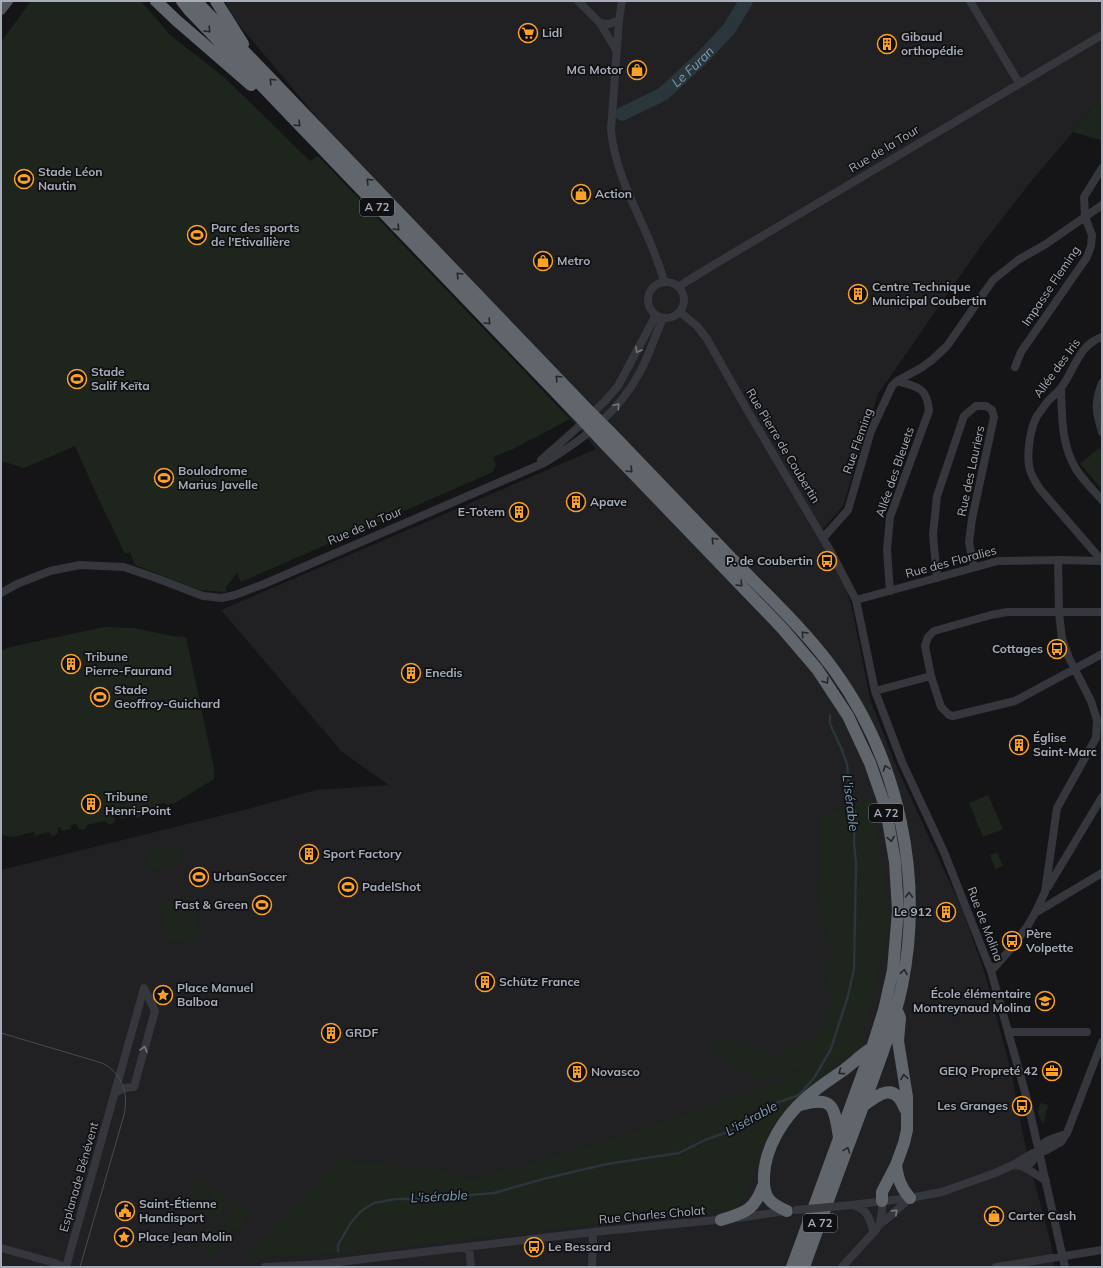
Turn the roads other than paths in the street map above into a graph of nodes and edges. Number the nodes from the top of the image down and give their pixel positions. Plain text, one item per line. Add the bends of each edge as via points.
1 (8, 1) edge
2 (156, 1) edge
3 (182, 1) edge
4 (196, 1) edge
5 (216, 1) edge
6 (578, 1) edge
7 (622, 1) edge
8 (970, 1) edge
9 (1, 10) edge
10 (619, 20) junction
11 (600, 23) junction
12 (1102, 35) edge
13 (617, 51) junction
14 (246, 54) junction
15 (1019, 84) junction
16 (272, 98) junction
17 (1102, 168) edge
18 (1102, 205) edge
19 (1085, 217) junction
20 (664, 281) junction
21 (679, 287) junction
22 (680, 312) junction
23 (659, 317) junction
24 (1102, 337) edge
25 (1015, 366) dead end
26 (897, 381) junction
27 (1102, 383) edge
28 (1061, 388) junction
29 (1102, 432) edge
30 (607, 437) junction
31 (535, 466) junction
32 (1102, 500) edge
33 (823, 538) junction
34 (1058, 560) junction
35 (1102, 561) edge
36 (974, 567) junction
37 (937, 578) junction
38 (890, 591) junction
39 (1, 593) edge
40 (856, 600) junction
41 (1102, 612) edge
42 (1059, 613) junction
43 (1102, 654) edge
44 (1075, 668) junction
45 (931, 676) junction
46 (875, 691) junction
47 (1099, 739) edge
48 (1102, 798) edge
49 (1102, 873) edge
50 (1045, 892) junction
51 (1036, 913) junction
52 (990, 971) junction
53 (896, 1010) junction
54 (1008, 1032) junction
55 (1088, 1032) dead end
56 (1102, 1042) edge
57 (872, 1048) junction
58 (115, 1093) junction
59 (799, 1105) junction
60 (863, 1106) junction
61 (908, 1116) junction
62 (840, 1138) junction
63 (1038, 1152) junction
64 (896, 1165) junction
65 (1013, 1165) junction
66 (1023, 1167) junction
67 (1046, 1182) junction
68 (763, 1186) junction
69 (910, 1198) junction
70 (882, 1202) junction
71 (852, 1205) junction
72 (792, 1211) junction
73 (721, 1220) junction
74 (880, 1224) junction
75 (593, 1232) junction
76 (874, 1232) junction
77 (1, 1248) edge
78 (469, 1248) junction
79 (1102, 1250) edge
80 (1063, 1257) junction
81 (322, 1265) edge
82 (65, 1267) edge
83 (265, 1267) edge
84 (288, 1267) edge
85 (471, 1267) edge
86 (592, 1267) edge
87 (792, 1267) edge
88 (804, 1267) edge
89 (842, 1267) edge
90 (996, 1267) edge
91 (1064, 1267) edge

1 - 9 main road
2 - 16 highway via 257,91
3 -> 16 highway, A 72
4 - 14 highway, A 72
5 - 14 highway via 243,43
6 - 11 street
7 - 10 street
8 - 15 street
10 - 11 street via 609,24
10 - 13 street
11 - 13 street
12 - 15 street, Rue de la Tour
13 - 20 street via 611,130 615,156 626,189 659,262
30 -> 14 highway, A 72, bridge via 585,407
15 - 21 street, Rue de la Tour
16 -> 30 highway, A 72, bridge via 574,411
17 - 19 street, Impasse Fleming via 1084,197
18 - 19 street, Rue Fleming
19 - 25 street, Impasse Fleming via 1092,236 1087,257 1021,352
19 - 26 street, Rue Fleming via 1018,260 993,280 947,346 921,368
20 - 21 street
20 - 23 street via 651,289 647,298 650,309
21 - 22 street via 684,297
22 - 23 street via 670,318
22 - 33 street, Rue Pierre de Coubertin via 707,338
23 -> 31 street, Rue de la Tour via 618,386
31 -> 23 street, Rue de la Tour via 575,444 625,397 651,349
24 - 28 street, Allée des Iris via 1094,339 1086,346
26 - 33 street, Rue Fleming via 892,386 871,431 848,510
26 - 38 street, Allée des Bleuets via 924,392 929,412 890,517 887,550
27 - 29 street via 1096,412
28 - 32 street via 1063,432 1067,448 1076,470
28 - 35 street, Allée des Iris via 1036,418 1030,436 1030,469 1040,489
53 -> 30 highway, A 72 via 909,934 907,863 893,791 870,732 842,681 812,642
30 -> 57 highway, A 72 via 817,669 848,716 870,763 886,809 895,862 898,911 893,970
31 - 39 street, Rue de la Tour via 235,595 222,598 203,596 124,567 80,565 50,571
33 - 40 street, Rue Pierre de Coubertin
34 - 35 street, Rue des Floralies
34 - 36 street, Rue des Floralies via 998,561
34 - 42 street
36 - 37 street, Rue des Floralies
36 - 37 street, Rue des Lauriers via 969,542 972,519 994,417 992,410 986,406 976,406 964,416 937,496 933,534
37 - 38 street, Rue des Floralies
38 - 40 street, Rue des Floralies
40 - 46 street, Rue de Molina
41 - 42 street
42 - 44 street via 1062,639
42 - 45 street via 1007,612 934,631 928,636 925,646
43 - 44 street
44 - 45 street via 1015,701 953,716 941,707
44 - 47 street via 1091,701
45 - 46 street
46 - 52 street, Rue de Molina via 902,762 944,852
47 - 50 street via 1057,808
48 - 50 street
49 - 51 street
50 - 51 street
51 - 52 street via 1008,952
52 - 54 street, Rue de Molina
53 - 60 highway, A 72
61 -> 53 highway via 898,1040 900,1018
54 - 55 street
54 - 63 street, Rue de Molina via 1027,1099
56 - 63 street via 1067,1134 1044,1143
57 -> 59 highway via 861,1054 852,1064
57 - 62 highway, A 72
58 -> 58 street, Esplanade Bénévent via 134,1087 155,1012 144,988
58 - 82 street, Esplanade Bénévent
59 - 62 highway via 824,1101 832,1106 836,1113
59 - 68 highway via 774,1140 766,1161
60 - 61 highway via 880,1094 894,1093 899,1096
88 -> 60 highway, A 72
61 - 64 highway via 904,1143
62 - 87 highway, A 72
63 - 65 street, Rue Charles Cholat
63 - 66 street via 1034,1160
63 - 67 street, Rue de Molina
64 - 69 highway via 898,1179
64 - 70 highway via 882,1192
65 - 66 street
65 - 69 street, Rue Charles Cholat via 942,1192
66 - 67 street
67 - 80 street, Rue de Molina
68 - 72 highway via 774,1205
68 - 73 highway via 750,1209
69 - 70 street, Rue Charles Cholat
74 -> 69 street
70 - 71 street, Rue Charles Cholat
70 - 74 street
71 - 72 street, Rue Charles Cholat, bridge
71 - 76 street via 867,1213
72 - 73 street, Rue Charles Cholat
73 - 75 street, Rue Charles Cholat
74 - 76 street
75 - 78 street, Rue Charles Cholat
75 - 86 street
76 - 89 street
77 - 82 street
78 - 81 street, Rue Charles Cholat
78 - 85 street
79 - 80 street
80 - 90 street
80 - 91 street, Rue de Molina
81 - 84 street, Rue Charles Cholat
83 - 84 street, Rue Charles Cholat

